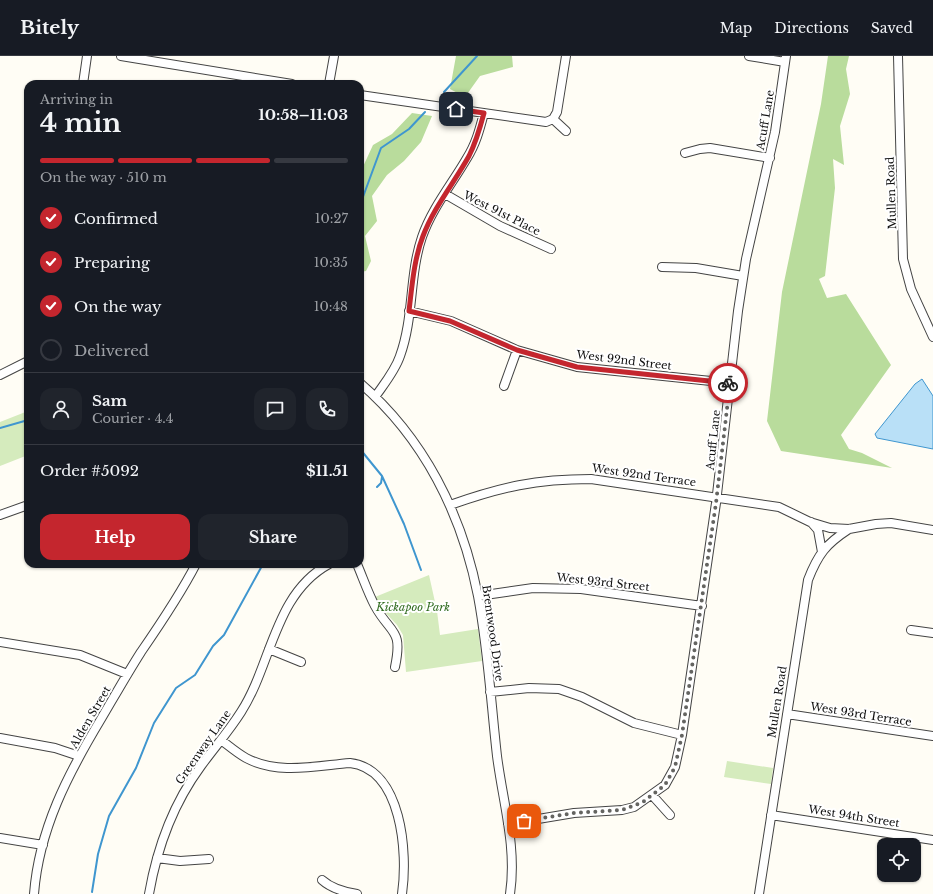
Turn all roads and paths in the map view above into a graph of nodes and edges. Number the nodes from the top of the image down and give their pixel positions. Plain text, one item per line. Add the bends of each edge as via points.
1 (87, 56) edge
2 (121, 56) edge
3 (334, 56) edge
4 (566, 56) edge
5 (749, 56) edge
6 (898, 56) edge
7 (786, 59) edge
8 (84, 80) edge
9 (268, 80) edge
10 (330, 80) edge
11 (364, 96) edge
12 (484, 113) junction
13 (553, 120) junction
14 (566, 131) dead end
15 (685, 153) dead end
16 (770, 158) junction
17 (445, 194) junction
18 (551, 249) dead end
19 (662, 267) dead end
20 (743, 276) junction
21 (409, 311) junction
22 (930, 323) edge
23 (933, 337) edge
24 (517, 350) junction
25 (24, 363) edge
26 (0, 375) edge
27 (730, 383) junction
28 (504, 386) dead end
29 (364, 387) edge
30 (375, 397) junction
31 (717, 496) junction
32 (450, 505) junction
33 (24, 506) edge
34 (0, 515) edge
35 (810, 522) junction
36 (849, 529) junction
37 (933, 530) edge
38 (822, 552) junction
39 (194, 568) edge
40 (324, 568) edge
41 (358, 568) edge
42 (478, 596) junction
43 (702, 606) junction
44 (911, 630) dead end
45 (933, 633) edge
46 (0, 642) edge
47 (269, 649) junction
48 (301, 662) dead end
49 (395, 667) dead end
50 (127, 674) junction
51 (490, 692) junction
52 (787, 714) junction
53 (682, 735) junction
54 (933, 736) edge
55 (0, 738) edge
56 (221, 740) junction
57 (79, 756) junction
58 (652, 795) junction
59 (670, 815) dead end
60 (771, 815) junction
61 (508, 824) junction
62 (0, 838) edge
63 (933, 840) edge
64 (43, 845) junction
65 (157, 858) junction
66 (210, 859) dead end
67 (322, 880) dead end
68 (34, 894) edge
69 (149, 894) edge
70 (357, 894) edge
71 (402, 894) edge
72 (510, 894) edge
73 (759, 894) edge

1 - 8 street
2 - 9 street
3 - 10 street
4 - 13 street via 557,112
5 - 7 street
6 - 22 street, Mullen Road via 903,258 910,289
7 - 16 street, Acuff Lane
11 - 12 street
12 - 13 street via 546,122
12 - 17 street via 474,144
13 - 14 street
15 - 16 street via 710,148
16 - 20 street, Acuff Lane
17 - 18 street, West 91st Place via 500,226
17 - 21 street via 429,220 418,252
19 - 20 street via 696,268
20 - 27 street, Acuff Lane
21 - 24 street, West 92nd Street via 457,323
21 - 30 street via 406,337 400,357 393,372
22 - 23 street
24 - 27 street, West 92nd Street via 552,361 601,371
24 - 28 street
25 - 26 street
27 - 31 street, Acuff Lane
29 - 30 street, Brentwood Drive
30 - 32 street, Brentwood Drive via 394,416 416,445
31 - 32 street, West 92nd Terrace via 605,480 562,479 507,487
31 - 35 street, West 92nd Terrace via 779,507
31 - 43 street, Acuff Lane
32 - 42 street, Brentwood Drive via 465,544
33 - 34 street
35 - 36 street, West 92nd Terrace via 830,528
35 - 38 street via 818,530
36 - 37 street, West 92nd Terrace via 891,523
36 - 38 street, Mullen Road via 830,542
38 - 52 street, Mullen Road via 808,580
39 - 50 street, Alden Street via 176,601
40 - 47 street, Greenway Lane via 293,596
41 - 49 street via 375,606 395,632 398,647
42 - 43 street, West 93rd Street via 533,588 562,588 610,592
42 - 51 street, Brentwood Drive
43 - 53 street, Acuff Lane
44 - 45 street
46 - 50 street via 80,655
47 - 48 street
47 - 56 street, Greenway Lane via 241,712
50 - 57 street, Alden Street
51 - 53 street via 529,688 559,689 582,697 634,723
51 - 61 street, Brentwood Drive via 499,775
52 - 54 street, West 93rd Terrace
52 - 60 street, Mullen Road
53 - 58 street, Acuff Lane via 675,767 665,785
55 - 57 street via 55,748
56 - 65 street, Greenway Lane via 189,784 174,810
56 - 71 street via 245,758 273,768 292,769 350,763 358,764 377,774 387,787 399,823 404,864
57 - 64 street, Alden Street via 60,793
58 - 59 street
58 - 61 street, Acuff Lane via 634,807 622,810 574,813
60 - 63 street, West 94th Street
60 - 73 street, Mullen Road
61 - 72 street, Brentwood Drive via 513,858
62 - 64 street
64 - 68 street, Alden Street
65 - 66 street via 180,861
65 - 69 street, Greenway Lane
67 - 70 street via 333,887

